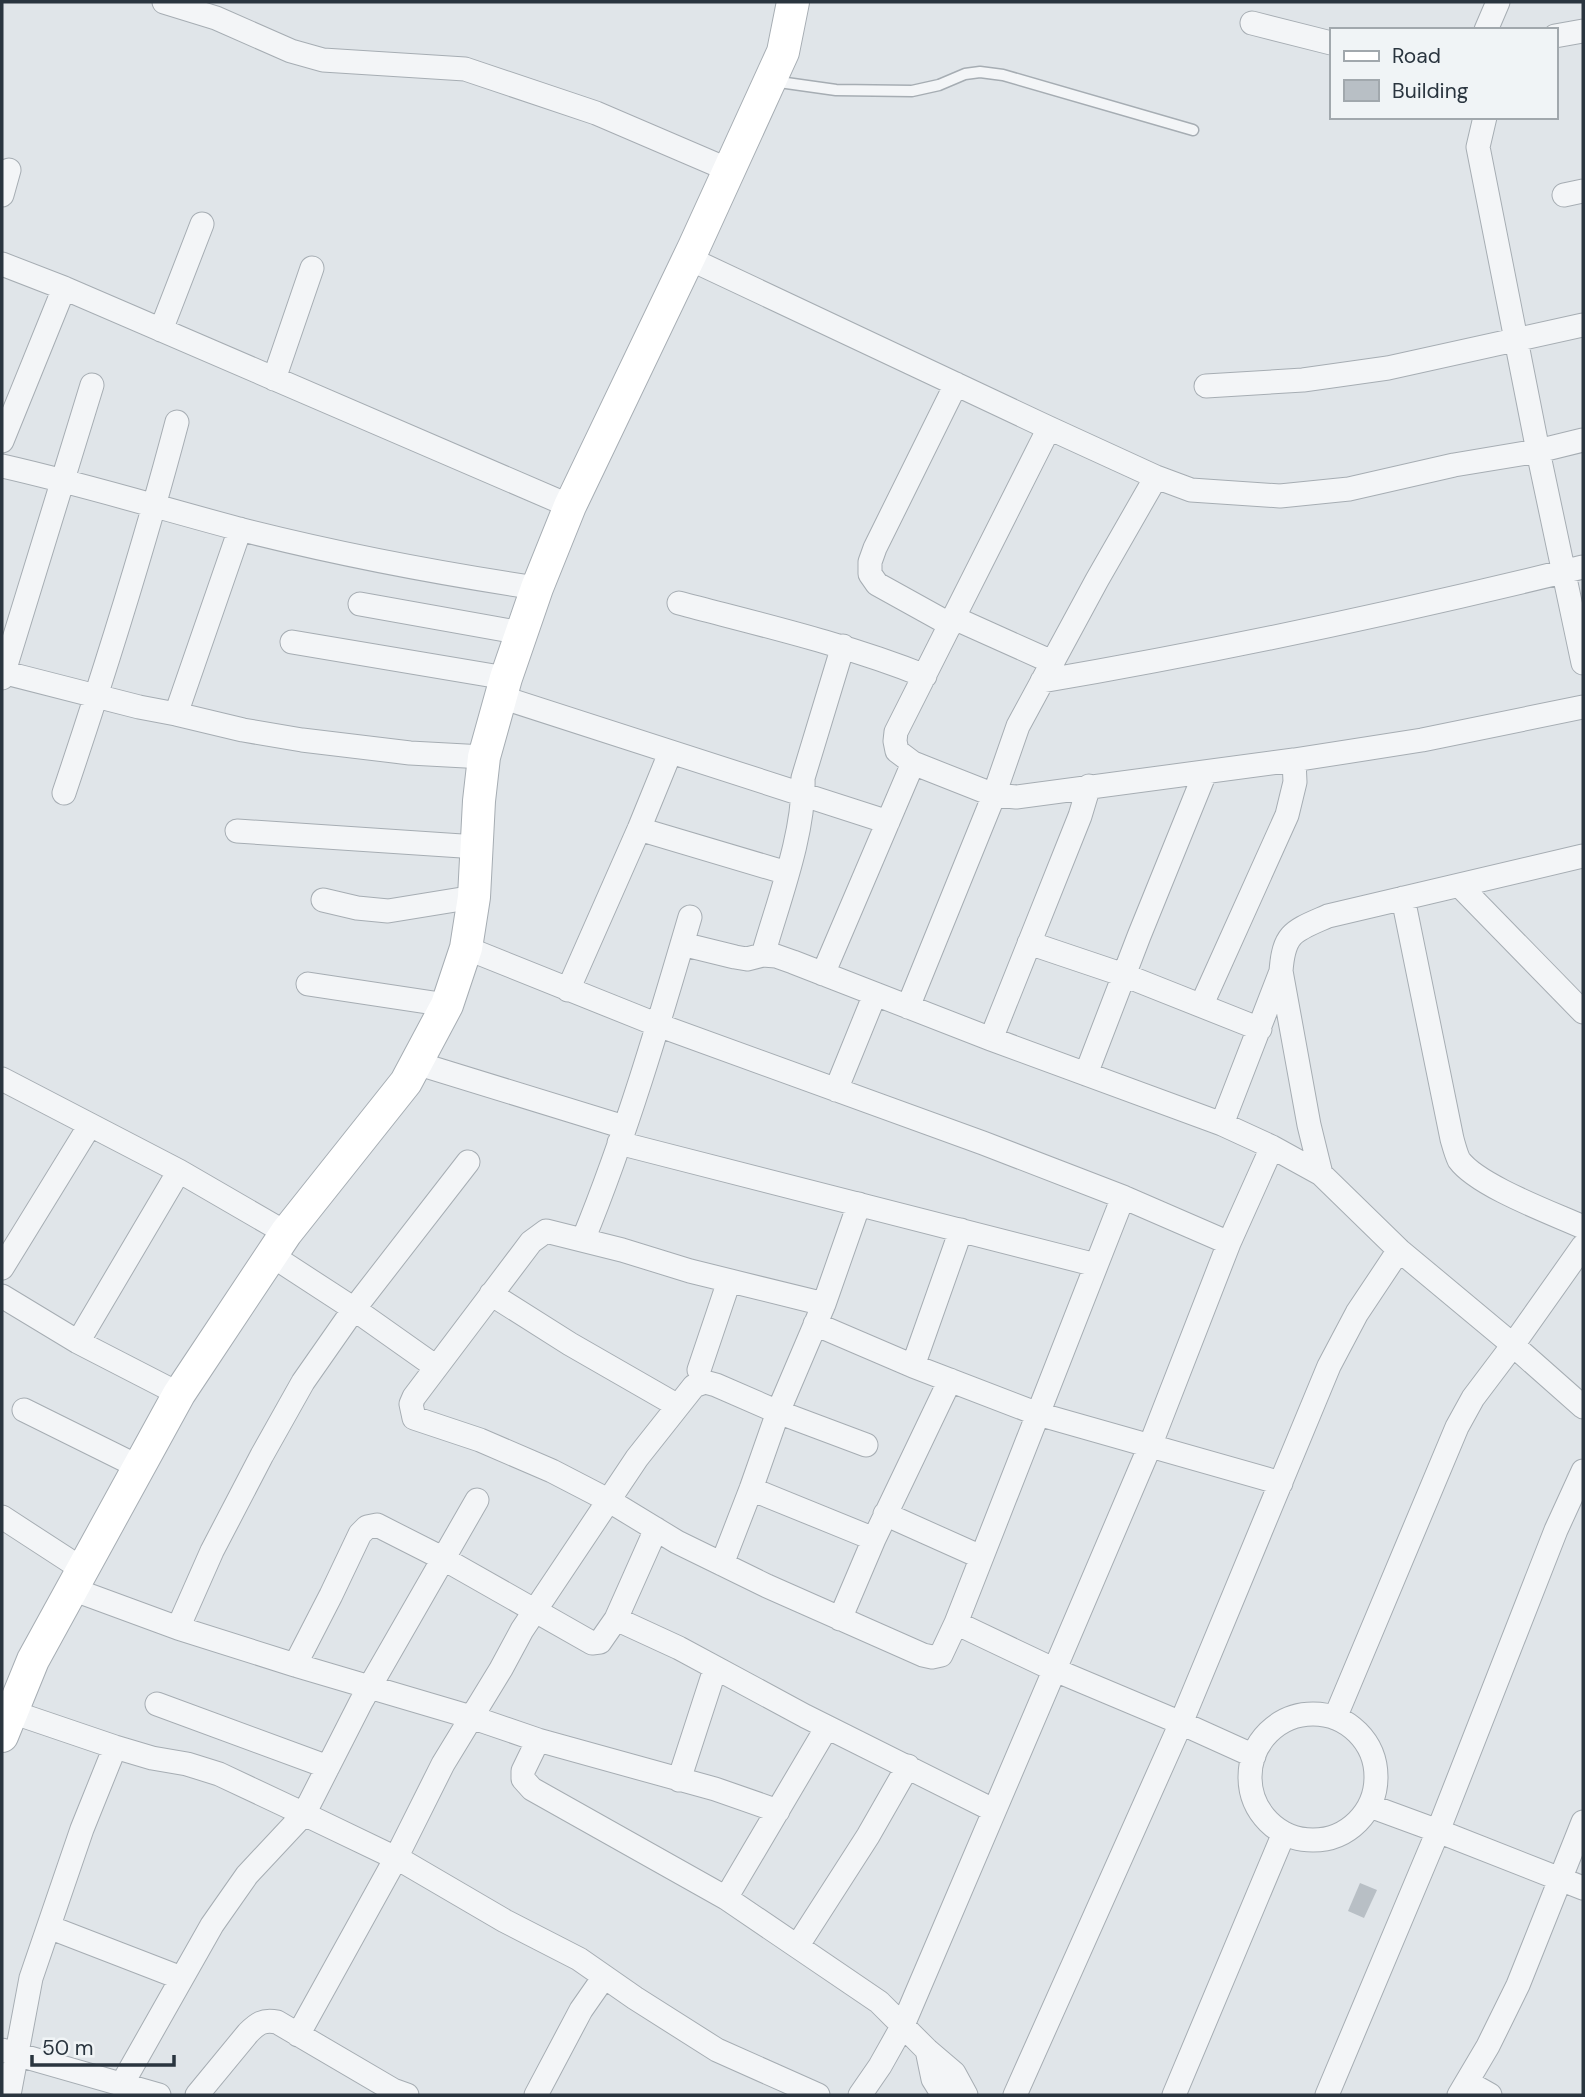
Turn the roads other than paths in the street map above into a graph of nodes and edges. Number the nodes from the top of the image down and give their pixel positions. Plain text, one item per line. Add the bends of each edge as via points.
1 (164, 2) edge
2 (793, 2) edge
3 (1498, 2) edge
4 (1252, 23) dead end
5 (1487, 28) edge
6 (1583, 32) edge
7 (1557, 36) edge
8 (1330, 43) edge
9 (769, 81) junction
10 (1485, 119) edge
11 (1194, 131) dead end
12 (9, 170) dead end
13 (729, 170) junction
14 (2, 195) edge
15 (202, 224) dead end
16 (688, 258) junction
17 (2, 264) edge
18 (312, 268) dead end
19 (64, 288) junction
20 (1583, 325) edge
21 (161, 330) junction
22 (1516, 339) junction
23 (274, 379) junction
24 (956, 384) junction
25 (92, 385) dead end
26 (1206, 386) dead end
27 (177, 422) dead end
28 (1049, 428) junction
29 (1583, 440) edge
30 (2, 441) edge
31 (1538, 451) junction
32 (2, 466) edge
33 (1156, 477) junction
34 (63, 480) junction
35 (155, 505) junction
36 (570, 506) junction
37 (240, 529) junction
38 (1573, 570) edge
39 (537, 588) junction
40 (679, 603) dead end
41 (360, 604) dead end
42 (952, 621) junction
43 (522, 633) junction
44 (292, 642) dead end
45 (843, 646) junction
46 (1583, 663) edge
47 (1047, 671) junction
48 (2, 674) edge
49 (925, 676) junction
50 (503, 688) junction
51 (96, 696) junction
52 (1583, 707) edge
53 (176, 714) junction
54 (670, 753) junction
55 (484, 757) junction
56 (1294, 760) junction
57 (913, 762) junction
58 (1205, 773) junction
59 (1090, 786) junction
60 (64, 793) dead end
61 (804, 795) junction
62 (994, 795) junction
63 (888, 822) junction
64 (639, 829) junction
65 (237, 831) dead end
66 (477, 846) junction
67 (1583, 856) edge
68 (787, 873) junction
69 (1460, 886) junction
70 (474, 897) junction
71 (1403, 898) junction
72 (323, 900) dead end
73 (690, 917) dead end
74 (1029, 943) junction
75 (682, 944) junction
76 (466, 948) junction
77 (763, 955) junction
78 (1281, 971) junction
79 (823, 974) junction
80 (1124, 975) junction
81 (308, 984) dead end
82 (568, 990) junction
83 (875, 995) junction
84 (447, 1004) junction
85 (1202, 1004) junction
86 (908, 1007) junction
87 (1583, 1012) edge
88 (658, 1025) junction
89 (1260, 1029) junction
90 (991, 1039) junction
91 (416, 1063) junction
92 (1086, 1073) junction
93 (2, 1081) edge
94 (835, 1090) junction
95 (1222, 1124) junction
96 (90, 1125) junction
97 (622, 1135) junction
98 (1272, 1147) junction
99 (468, 1162) dead end
100 (178, 1171) junction
101 (1321, 1174) junction
102 (1123, 1197) junction
103 (859, 1204) junction
104 (1583, 1227) edge
105 (961, 1230) junction
106 (583, 1240) junction
107 (1229, 1243) junction
108 (279, 1244) junction
109 (1583, 1246) edge
110 (1399, 1250) junction
111 (1096, 1265) junction
112 (2, 1268) edge
113 (729, 1281) junction
114 (491, 1294) junction
115 (2, 1297) edge
116 (354, 1309) junction
117 (819, 1314) junction
118 (78, 1342) junction
119 (1513, 1345) junction
120 (912, 1366) junction
121 (436, 1367) junction
122 (699, 1370) dead end
123 (950, 1380) junction
124 (179, 1394) junction
125 (677, 1406) junction
126 (1583, 1408) edge
127 (24, 1410) dead end
128 (778, 1412) junction
129 (1038, 1414) junction
130 (866, 1445) dead end
131 (1150, 1446) junction
132 (139, 1467) junction
133 (1583, 1471) edge
134 (1281, 1483) junction
135 (751, 1489) junction
136 (477, 1500) dead end
137 (608, 1500) junction
138 (886, 1514) junction
139 (2, 1517) edge
140 (656, 1529) junction
141 (874, 1539) junction
142 (981, 1558) junction
143 (444, 1559) junction
144 (722, 1564) junction
145 (77, 1579) junction
146 (535, 1612) junction
147 (616, 1619) junction
148 (840, 1619) junction
149 (956, 1623) junction
150 (178, 1628) junction
151 (295, 1665) junction
152 (715, 1669) junction
153 (1055, 1670) junction
154 (369, 1688) junction
155 (157, 1704) dead end
156 (471, 1717) junction
157 (1335, 1718) junction
158 (1181, 1723) junction
159 (7, 1724) edge
160 (827, 1727) junction
161 (538, 1740) junction
162 (115, 1747) junction
163 (1254, 1756) junction
164 (908, 1766) junction
165 (328, 1767) junction
166 (680, 1780) junction
167 (1370, 1806) junction
168 (993, 1810) junction
169 (778, 1811) junction
170 (304, 1814) junction
171 (1583, 1822) edge
172 (1438, 1831) junction
173 (1284, 1833) junction
174 (396, 1858) junction
175 (1560, 1878) junction
176 (1583, 1888) edge
177 (726, 1898) junction
178 (48, 1927) junction
179 (798, 1945) junction
180 (604, 1977) junction
181 (181, 1978) junction
182 (902, 2025) junction
183 (298, 2035) junction
184 (927, 2050) junction
185 (8, 2052) edge
186 (122, 2084) junction
187 (1463, 2089) edge
188 (9, 2095) edge
189 (159, 2095) edge
190 (197, 2095) edge
191 (407, 2095) edge
192 (536, 2095) edge
193 (818, 2095) edge
194 (860, 2095) edge
195 (943, 2095) edge
196 (966, 2095) edge
197 (1015, 2095) edge
198 (1174, 2095) edge
199 (1327, 2095) edge
200 (1490, 2095) edge

1 - 13 street via 323,60 465,69 596,113
2 - 9 main road via 783,52
3 - 5 street
4 - 8 street
6 - 7 street
9 - 11 lane via 836,90 912,92 980,72
9 - 13 main road
10 - 22 street via 1478,147
12 - 14 street
13 - 16 main road
15 - 21 street
16 - 24 street
16 - 36 main road
17 - 19 street
18 - 23 street
19 - 21 street
19 - 30 street
20 - 22 street
21 - 23 street
22 - 26 street via 1388,368 1303,380
22 - 31 street
23 - 36 street
24 - 28 street
24 - 42 street via 870,562 870,574 877,584
25 - 34 street
27 - 35 street
28 - 33 street
28 - 42 street
29 - 31 street
31 - 33 street via 1349,489 1280,496 1191,490
31 - 38 street
32 - 34 street
33 - 47 street
34 - 35 street
34 - 48 street
35 - 37 street
35 - 51 street
36 - 39 main road
37 - 39 street via 443,573
37 - 53 street
38 - 46 street
38 - 47 street via 1131,666
39 - 43 main road
40 - 45 street
41 - 43 street
42 - 47 street
42 - 49 street
43 - 50 main road
44 - 50 street
45 - 49 street
45 - 61 street via 803,778
47 - 62 street via 1018,726
48 - 51 street
49 - 57 street via 895,741 897,751
50 - 54 street
50 - 55 main road
51 - 53 street
51 - 60 street
52 - 56 street
53 - 55 street via 302,740
54 - 61 street
54 - 64 street
55 - 66 main road
56 - 58 street
56 - 85 street via 1294,790 1287,816
57 - 62 street
57 - 63 street
58 - 59 street
58 - 80 street
59 - 62 street via 1016,797
59 - 74 street
61 - 63 street
61 - 68 street
62 - 86 street
63 - 79 street
64 - 68 street
64 - 82 street
65 - 66 street
66 - 70 main road
67 - 69 street
68 - 77 street
69 - 71 street
69 - 87 street
70 - 72 street via 388,911
70 - 76 main road
71 - 78 street via 1302,927 1290,936 1283,950
71 - 104 street via 1459,1159 1499,1189
73 - 75 street
74 - 80 street
74 - 90 street
75 - 77 street via 747,959
75 - 88 street
76 - 82 street
76 - 84 main road
77 - 79 street
78 - 89 street
78 - 101 street
79 - 83 street
80 - 85 street
80 - 92 street
81 - 84 street
82 - 88 street
83 - 86 street
83 - 94 street
84 - 91 main road
85 - 89 street
86 - 90 street
88 - 94 street
88 - 97 street
89 - 95 street
90 - 92 street
91 - 97 street
91 - 108 main road
92 - 95 street
93 - 96 street
94 - 102 street
95 - 98 street
96 - 100 street
96 - 112 street
97 - 103 street
97 - 106 street
98 - 101 street
98 - 107 street
99 - 116 street
100 - 108 street
100 - 118 street
101 - 110 street
102 - 107 street
102 - 111 street
103 - 105 street
103 - 117 street
105 - 111 street
105 - 120 street
106 - 113 street
106 - 114 street via 546,1231 540,1234
107 - 131 street
108 - 116 street
108 - 124 main road
109 - 119 street
110 - 119 street
110 - 134 street via 1357,1312 1329,1366
111 - 129 street
113 - 117 street
113 - 122 street
114 - 121 street
114 - 125 street
115 - 118 street
116 - 121 street
116 - 150 street via 303,1382 261,1455
117 - 120 street
117 - 128 street
118 - 124 street
119 - 126 street
119 - 157 street via 1457,1427
120 - 123 street
121 - 137 street via 414,1397 414,1418 513,1453
123 - 129 street
123 - 138 street
124 - 132 main road
125 - 128 street via 694,1386 705,1382
125 - 137 street
127 - 132 street
128 - 130 street
128 - 135 street
129 - 131 street
129 - 142 street
131 - 134 street
131 - 153 street
132 - 145 main road
133 - 172 street
134 - 158 street
135 - 141 street
135 - 144 street
136 - 143 street
137 - 140 street
137 - 146 street
138 - 141 street
138 - 142 street
139 - 145 street
140 - 144 street
140 - 147 street
141 - 148 street
142 - 149 street
143 - 146 street
143 - 151 street via 377,1525 367,1527
143 - 154 street
144 - 148 street
145 - 150 street
145 - 159 main road via 33,1660
146 - 147 street via 592,1643 600,1642
146 - 156 street
147 - 152 street
148 - 149 street via 932,1657 941,1655
149 - 153 street
150 - 151 street
151 - 154 street
152 - 160 street
152 - 166 street
153 - 158 street
153 - 168 street
154 - 156 street
154 - 165 street
155 - 165 street
156 - 161 street
156 - 174 street
157 - 163 street via 1315,1714 1278,1725
157 - 167 street via 1353,1728 1375,1765 1376,1786
158 - 163 street
158 - 197 street
159 - 162 street
160 - 164 street
160 - 169 street
161 - 166 street
161 - 177 street via 523,1770 523,1779 533,1789
162 - 170 street via 219,1774
162 - 178 street
163 - 173 street via 1252,1791 1259,1808
164 - 168 street
164 - 179 street
165 - 170 street
166 - 169 street
167 - 172 street
167 - 173 street via 1358,1822 1333,1836 1303,1839
168 - 182 street
169 - 177 street
170 - 174 street
170 - 181 street via 247,1874
171 - 175 street
172 - 175 street
172 - 199 street
173 - 198 street
174 - 180 street
174 - 183 street
175 - 176 street
175 - 187 street via 1518,1985
177 - 179 street
178 - 181 street
178 - 185 street
179 - 182 street via 879,2002
180 - 192 street
180 - 193 street via 717,2050
181 - 186 street
182 - 184 street
182 - 194 street
183 - 190 street via 276,2022 257,2024
183 - 191 street
184 - 195 street via 933,2079
184 - 196 street via 954,2073
185 - 186 street
185 - 188 street
186 - 189 street
187 - 200 street

